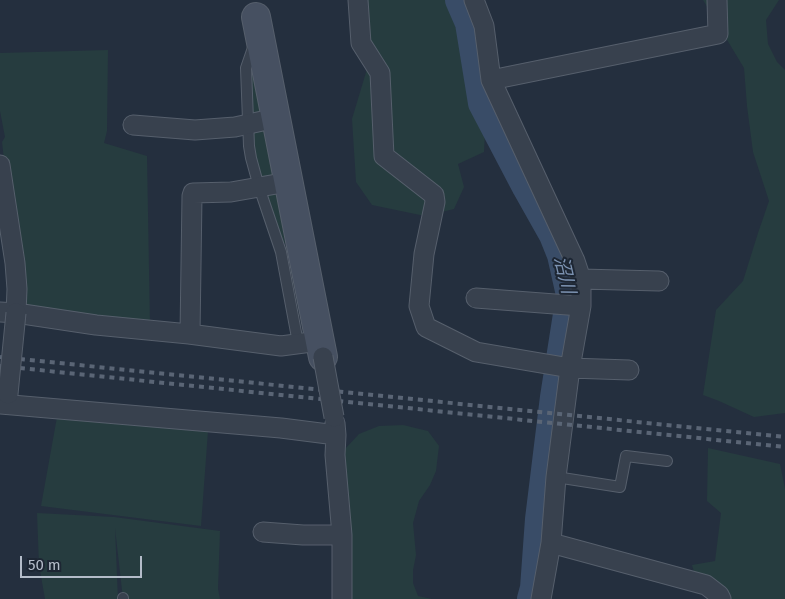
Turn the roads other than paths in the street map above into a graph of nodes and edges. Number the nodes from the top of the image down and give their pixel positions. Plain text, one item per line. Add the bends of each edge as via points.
1 (358, 0) edge
2 (474, 0) edge
3 (717, 0) edge
4 (257, 16) edge
5 (491, 80) junction
6 (276, 118) junction
7 (249, 124) junction
8 (133, 125) dead end
9 (0, 165) edge
10 (288, 182) junction
11 (259, 187) junction
12 (581, 279) junction
13 (659, 282) dead end
14 (476, 298) dead end
15 (572, 306) junction
16 (8, 312) edge
17 (190, 334) junction
18 (313, 347) junction
19 (561, 366) junction
20 (629, 370) dead end
21 (5, 401) edge
22 (335, 426) junction
23 (667, 461) dead end
24 (556, 477) junction
25 (263, 532) dead end
26 (342, 535) junction
27 (551, 543) junction
28 (342, 599) edge
29 (541, 599) edge
30 (721, 599) edge

1 - 19 street via 361,42 380,73 384,156 434,195 419,306 426,327 476,352
2 - 5 street via 484,26
3 - 5 street via 718,34
4 - 6 street
4 - 7 lane via 246,68
5 - 12 street
6 - 7 street
6 - 10 street
7 - 8 street via 196,130
7 - 11 lane via 249,146
9 - 16 street via 18,289
10 - 11 street
10 - 18 street
11 - 17 street via 193,193
11 - 18 lane
12 - 13 street
12 - 15 street
14 - 15 street
15 - 19 street
16 - 17 street
16 - 21 street, bridge
17 - 18 street
18 - 22 street, bridge
19 - 20 street
19 - 24 street
21 - 22 street via 281,428
22 - 26 street
23 - 24 lane via 626,456 620,487
24 - 27 street
25 - 26 street
26 - 28 street
27 - 29 street
27 - 30 street via 706,585

